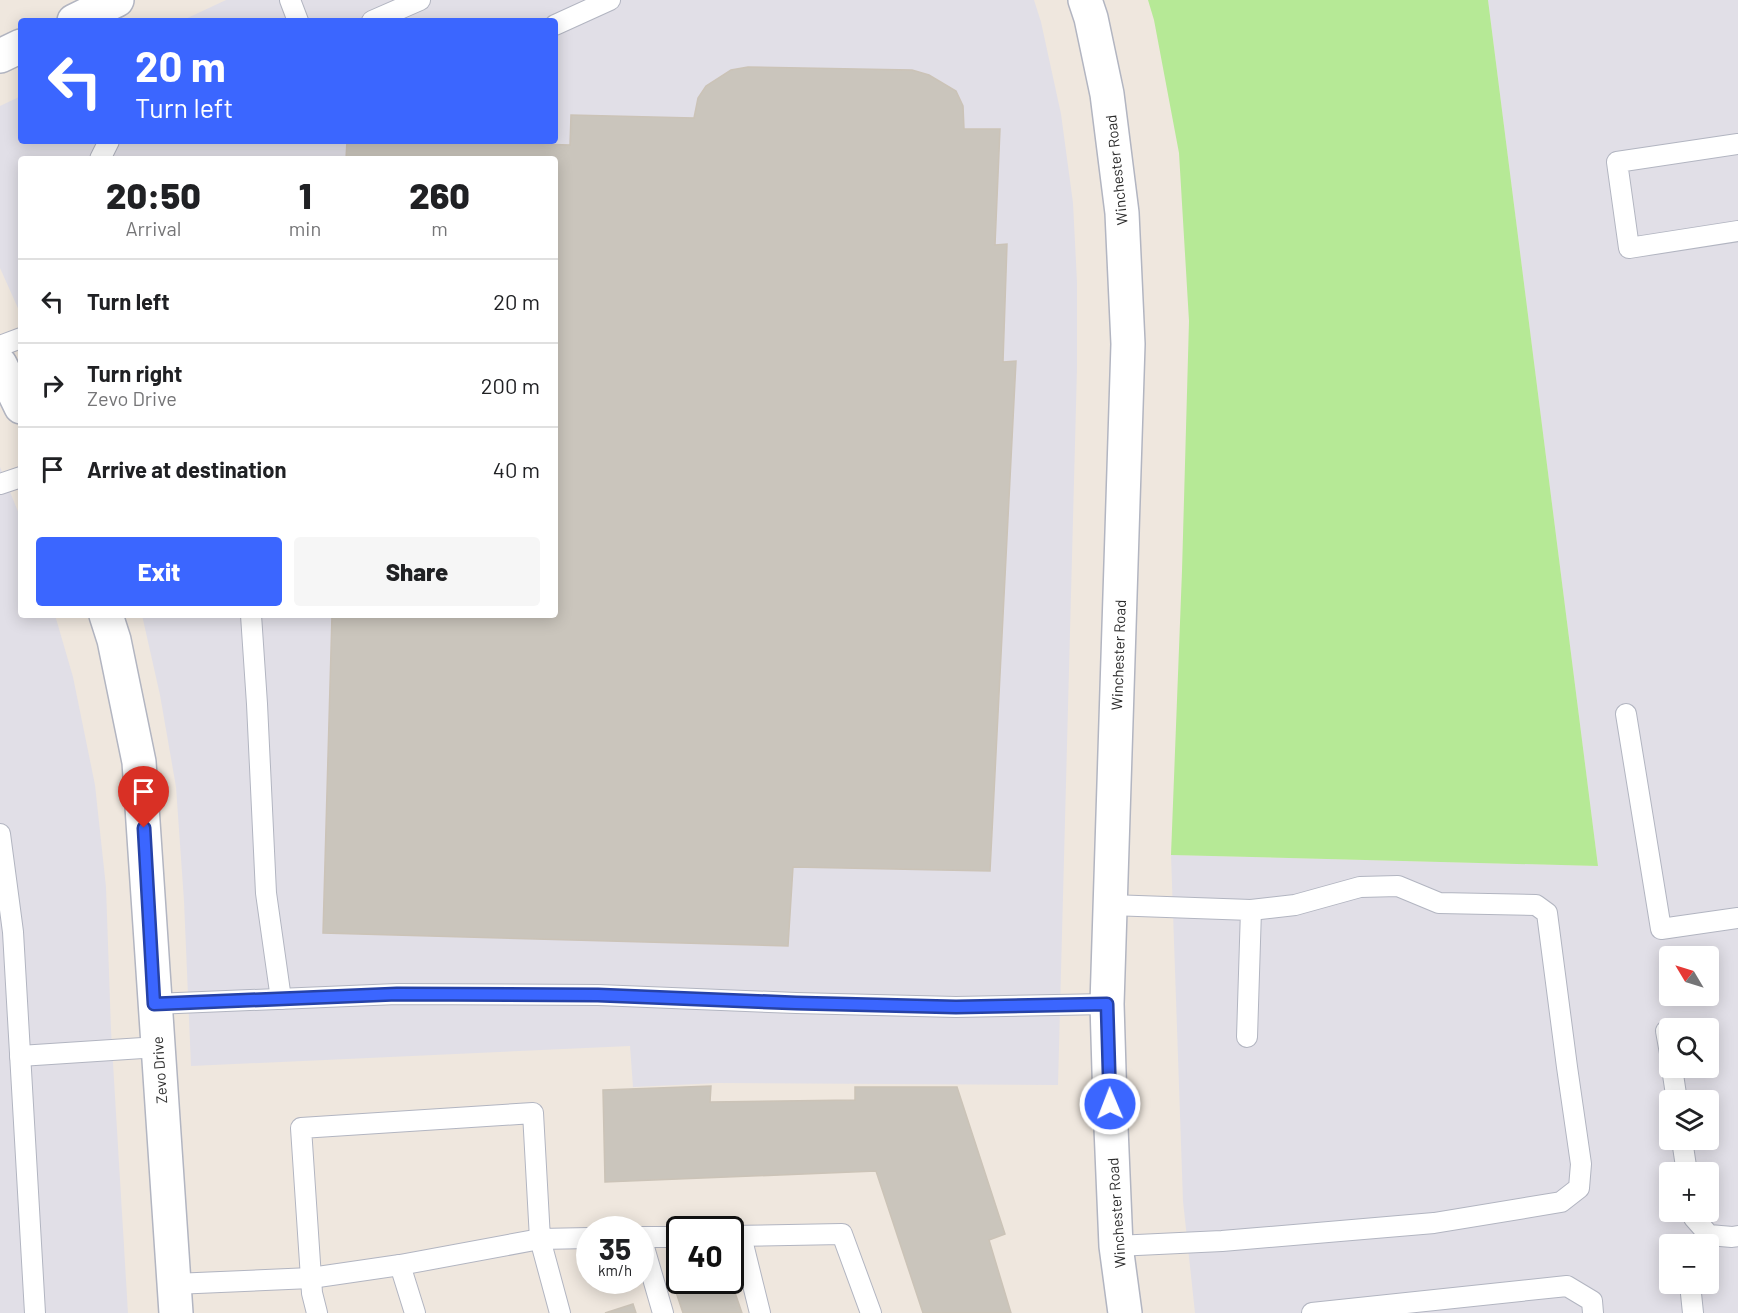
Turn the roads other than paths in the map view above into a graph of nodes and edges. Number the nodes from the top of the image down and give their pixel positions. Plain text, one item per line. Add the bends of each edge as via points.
1 (117, 0) edge
2 (290, 0) edge
3 (420, 0) edge
4 (610, 0) edge
5 (1085, 0) edge
6 (80, 18) edge
7 (297, 18) edge
8 (379, 18) edge
9 (558, 24) edge
10 (18, 48) edge
11 (0, 57) edge
12 (1738, 144) edge
13 (1738, 231) edge
14 (18, 339) edge
15 (0, 346) edge
16 (0, 364) edge
17 (18, 401) edge
18 (18, 478) edge
19 (0, 484) edge
20 (107, 618) edge
21 (251, 618) edge
22 (1626, 714) dead end
23 (0, 834) edge
24 (1110, 905) junction
25 (1251, 910) junction
26 (1738, 918) edge
27 (281, 999) junction
28 (154, 1004) junction
29 (1107, 1004) junction
30 (1247, 1036) dead end
31 (158, 1047) junction
32 (20, 1056) junction
33 (1698, 1222) edge
34 (744, 1236) edge
35 (1738, 1236) edge
36 (576, 1238) edge
37 (540, 1239) junction
38 (1116, 1246) junction
39 (744, 1262) edge
40 (400, 1265) junction
41 (311, 1278) junction
42 (654, 1282) edge
43 (1691, 1294) edge
44 (175, 1299) edge
45 (35, 1313) edge
46 (317, 1313) edge
47 (415, 1313) edge
48 (560, 1313) edge
49 (663, 1313) edge
50 (760, 1313) edge
51 (871, 1313) edge
52 (1125, 1313) edge
53 (1312, 1313) edge
54 (1593, 1313) edge
55 (1693, 1313) edge

1 - 6 street
2 - 7 lane
3 - 8 lane
4 - 9 lane
5 - 24 street, Winchester Road via 1107,94 1122,213 1128,344
10 - 11 street
12 - 13 lane via 1617,162 1629,248
14 - 15 lane
16 - 17 street
18 - 19 lane
20 - 28 street, Zevo Drive via 140,762
21 - 27 lane via 266,893
22 - 26 lane via 1661,929
23 - 32 lane via 13,932
24 - 25 lane
24 - 29 street, Winchester Road
25 - 30 lane
25 - 38 lane via 1295,905 1360,887 1398,886 1439,903 1536,905 1547,913 1581,1164 1579,1188 1561,1202 1434,1223
27 - 28 lane
27 - 29 lane via 397,994 598,995 956,1007
28 - 31 street, Zevo Drive
29 - 38 street, Winchester Road
31 - 32 lane
31 - 44 street, Zevo Drive
32 - 45 lane
33 - 35 lane via 1709,1235
34 - 51 lane via 842,1234
36 - 37 lane
37 - 40 lane
37 - 41 lane via 533,1113 301,1128
37 - 48 lane
38 - 52 street, Winchester Road
39 - 50 lane
40 - 41 lane
40 - 47 lane
41 - 44 lane
41 - 46 lane
42 - 49 lane
43 - 55 lane
53 - 54 lane via 1566,1286 1592,1301

